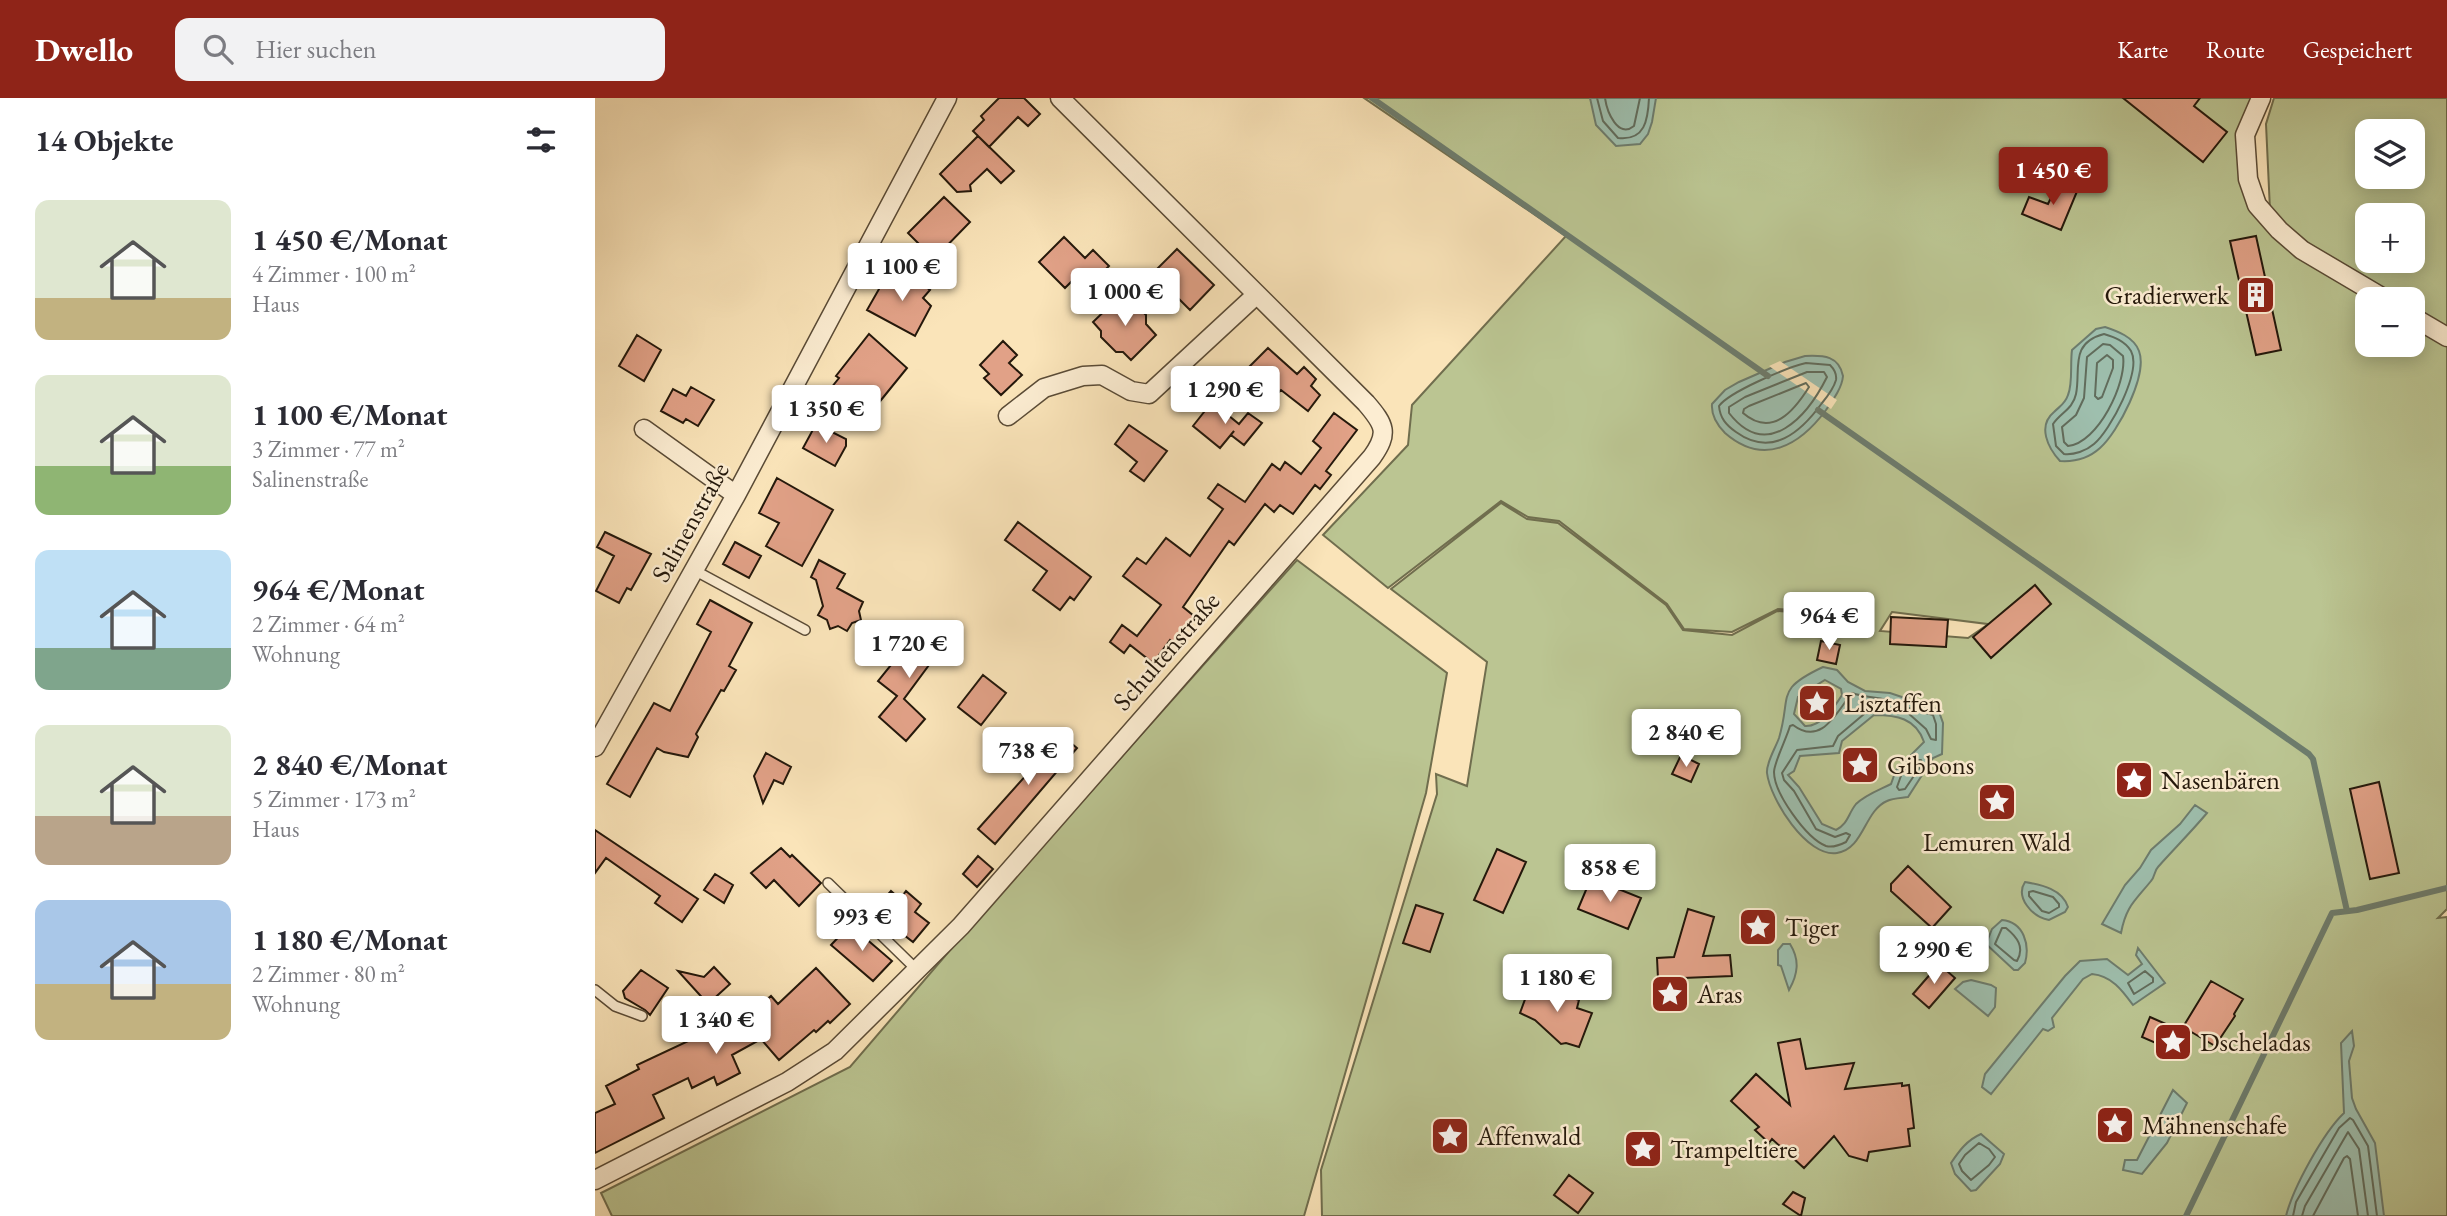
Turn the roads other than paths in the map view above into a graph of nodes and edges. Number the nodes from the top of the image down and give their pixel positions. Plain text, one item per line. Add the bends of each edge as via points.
1 (947, 98) edge
2 (1060, 98) edge
3 (2260, 98) edge
4 (2365, 287) edge
5 (1256, 295) junction
6 (2425, 324) edge
7 (2447, 337) edge
8 (1008, 416) dead end
9 (644, 429) dead end
10 (736, 495) junction
11 (694, 570) junction
12 (805, 630) dead end
13 (595, 747) edge
14 (828, 883) dead end
15 (917, 970) junction
16 (595, 990) edge
17 (642, 1016) dead end
18 (595, 1180) edge

1 - 10 street, Salinenstraße
2 - 5 street, Schultenstraße
3 - 4 street via 2245,135 2248,179 2257,205 2302,250
5 - 8 street via 1149,394 1131,391 1102,375 1083,376 1044,388
5 - 15 street, Schultenstraße via 1366,403 1382,424 1383,439 1058,817
6 - 7 street
9 - 10 street
10 - 11 street, Salinenstraße
11 - 12 lane
11 - 13 street, Salinenstraße
14 - 15 lane
15 - 18 street, Schultenstraße via 835,1051 787,1082
16 - 17 lane via 615,1006

